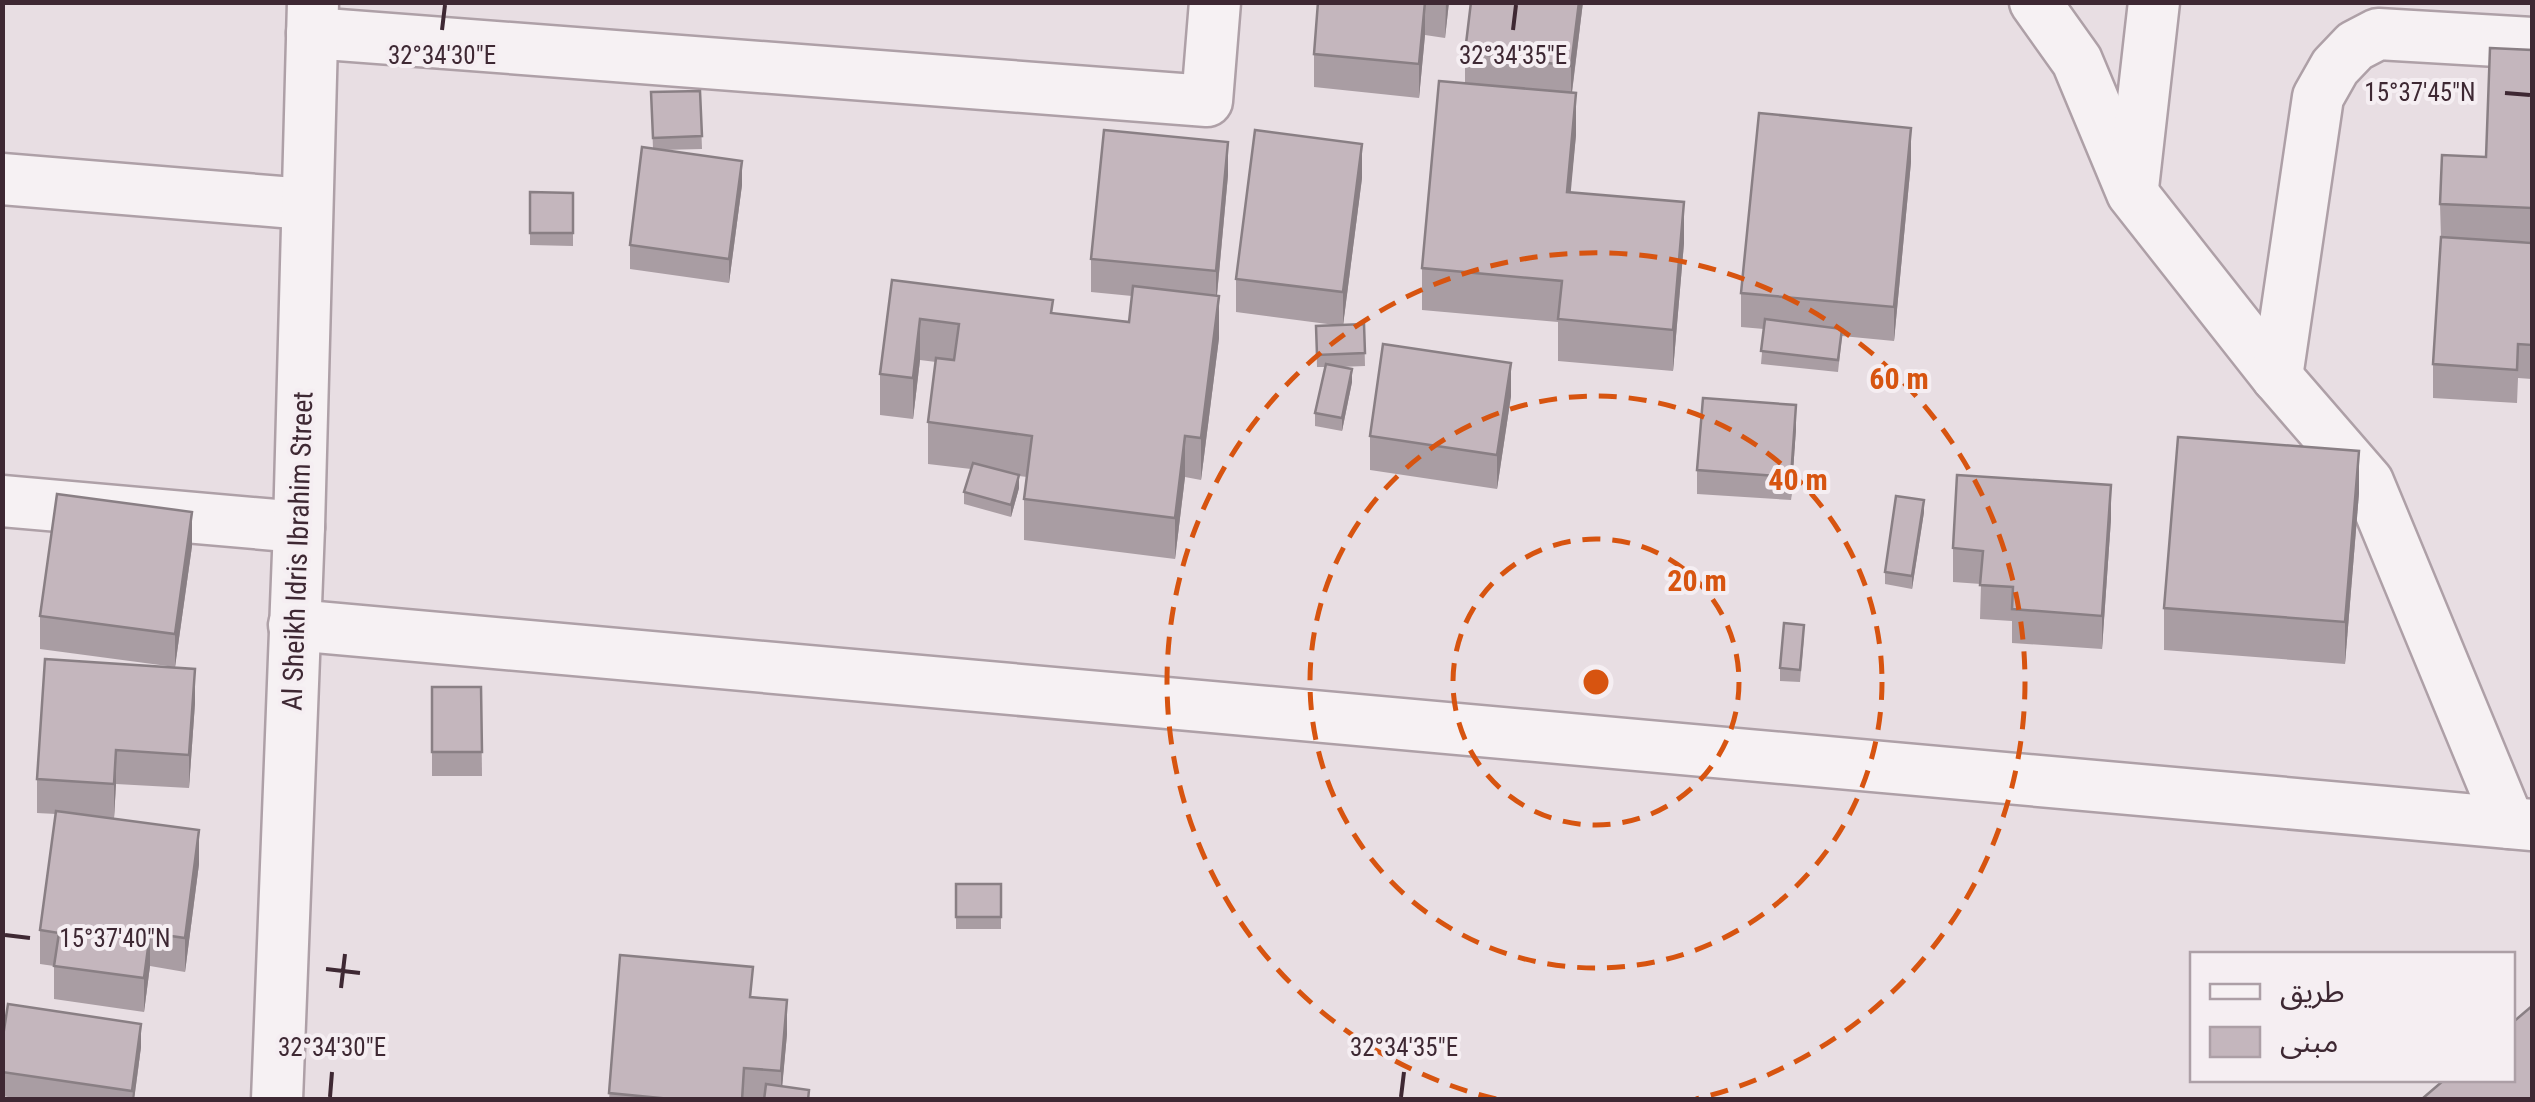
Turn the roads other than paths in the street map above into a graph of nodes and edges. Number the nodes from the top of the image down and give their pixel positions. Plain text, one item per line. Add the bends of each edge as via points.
1 (1215, 2) edge
2 (2035, 2) edge
3 (2154, 2) edge
4 (312, 18) edge
5 (2532, 43) edge
6 (2, 180) edge
7 (2132, 193) junction
8 (306, 204) junction
9 (2278, 376) junction
10 (2, 501) edge
11 (300, 527) junction
12 (294, 625) junction
13 (2521, 824) edge
14 (277, 1100) edge

1 - 4 street via 1207,101
2 - 7 street via 2077,61
3 - 7 street
4 - 8 street, Al Sheikh Idris Ibrahim Street
5 - 9 street via 2378,34 2335,66 2318,97
6 - 8 street
7 - 9 street
8 - 11 street, Al Sheikh Idris Ibrahim Street
9 - 13 street via 2368,482
10 - 11 street
11 - 12 street, Al Sheikh Idris Ibrahim Street
12 - 13 street
12 - 14 street, Al Sheikh Idris Ibrahim Street

